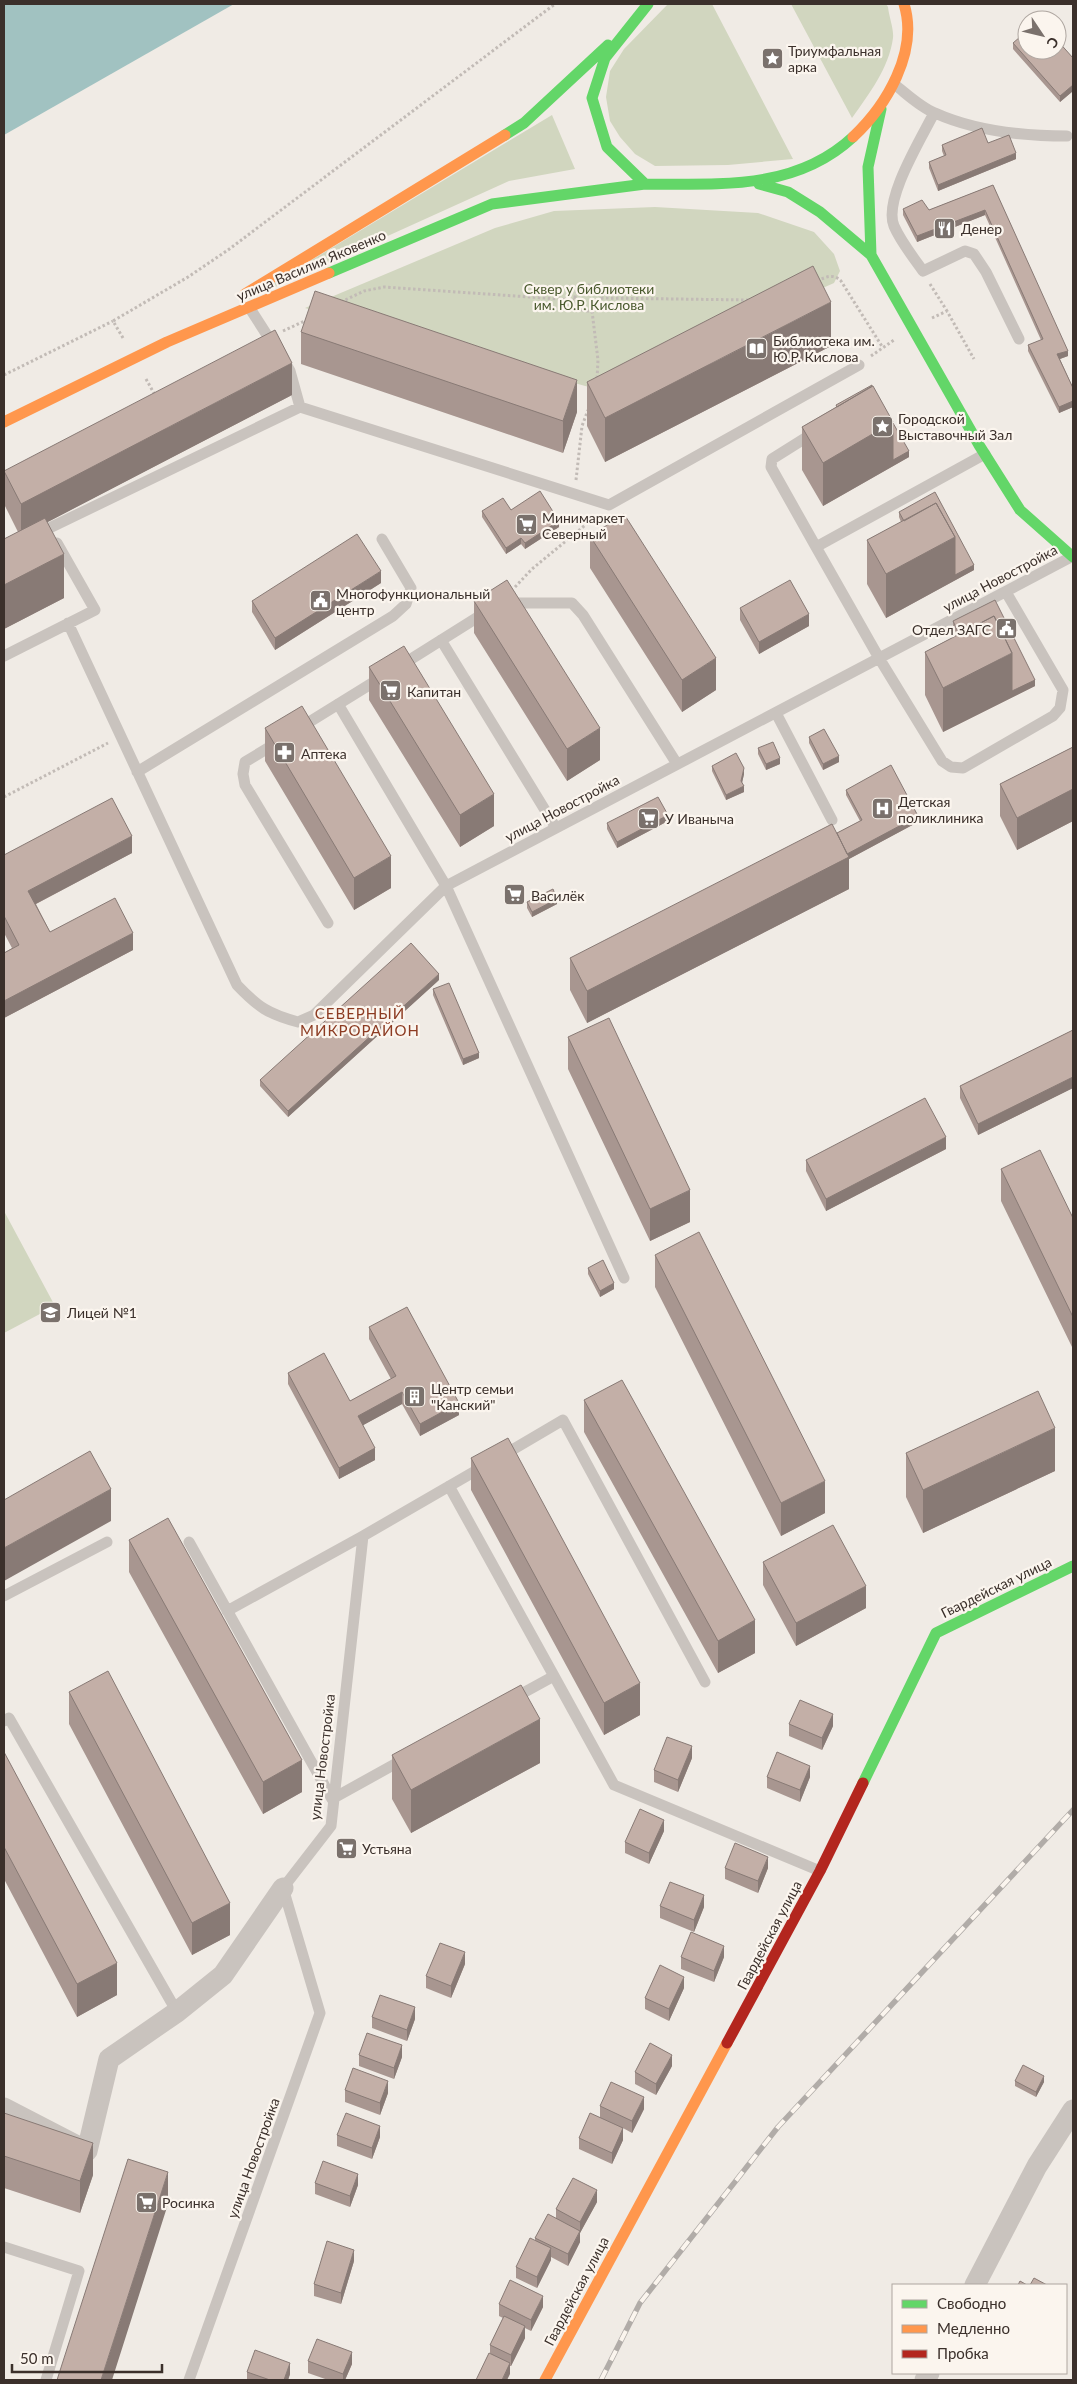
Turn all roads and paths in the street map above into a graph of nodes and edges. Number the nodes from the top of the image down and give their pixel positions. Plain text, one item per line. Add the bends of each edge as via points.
1 (555, 4) edge
2 (648, 4) edge
3 (906, 5) edge
4 (635, 20) junction
5 (894, 84) junction
6 (882, 108) junction
7 (934, 113) junction
8 (1068, 136) dead end
9 (751, 183) junction
10 (645, 184) junction
11 (871, 256) junction
12 (923, 271) junction
13 (813, 283) edge
14 (601, 298) junction
15 (574, 300) junction
16 (753, 300) edge
17 (338, 304) edge
18 (249, 307) junction
19 (592, 311) junction
20 (947, 311) dead end
21 (312, 317) edge
22 (113, 321) junction
23 (269, 338) junction
24 (1019, 339) dead end
25 (166, 342) junction
26 (883, 348) dead end
27 (134, 359) junction
28 (858, 365) dead end
29 (4, 375) edge
30 (596, 385) edge
31 (159, 402) edge
32 (591, 403) edge
33 (300, 407) junction
34 (4, 422) edge
35 (822, 428) edge
36 (985, 454) junction
37 (574, 494) junction
38 (609, 506) junction
39 (48, 528) junction
40 (31, 537) edge
41 (382, 539) dead end
42 (816, 547) junction
43 (1073, 557) edge
44 (1006, 592) junction
45 (500, 603) junction
46 (68, 623) junction
47 (441, 640) junction
48 (4, 656) edge
49 (879, 658) junction
50 (338, 704) junction
51 (776, 713) junction
52 (121, 736) junction
53 (677, 764) junction
54 (138, 772) junction
55 (4, 797) edge
56 (832, 820) dead end
57 (556, 828) junction
58 (446, 886) junction
59 (328, 923) dead end
60 (624, 1278) dead end
61 (449, 1486) junction
62 (363, 1536) junction
63 (106, 1542) dead end
64 (188, 1542) dead end
65 (1073, 1566) edge
66 (4, 1596) edge
67 (227, 1611) junction
68 (554, 1676) junction
69 (705, 1682) dead end
70 (503, 1704) edge
71 (4, 1721) edge
72 (418, 1751) edge
73 (332, 1798) junction
74 (820, 1871) junction
75 (283, 1888) junction
76 (177, 2012) junction
77 (4, 2108) edge
78 (1073, 2110) edge
79 (4, 2247) edge
80 (976, 2284) edge
81 (46, 2380) edge
82 (189, 2380) edge
83 (545, 2380) edge

1 - 22 path via 228,250
2 - 4 main road
3 - 5 main road via 908,37
4 - 10 main road via 605,58 592,98 607,147
4 - 25 main road via 524,123
5 - 6 main road
5 - 7 lane
6 - 9 main road via 852,140 819,164 783,178
6 - 11 main road via 868,166
7 - 8 lane via 972,125 1028,136
7 - 12 lane via 893,196 890,212 894,226
9 - 10 main road, улица Василия Яковенко
9 - 11 main road via 788,192 820,212
10 - 18 main road, улица Василия Яковенко via 492,204
11 - 36 main road
12 - 20 path
12 - 24 lane via 965,251 974,254
13 - 26 path via 830,275 838,277
14 - 15 path via 599,292 589,285 578,289
14 - 16 path
14 - 19 path
15 - 17 path via 384,287 364,291
15 - 19 path via 580,310
18 - 23 lane
18 - 25 main road, улица Василия Яковенко
19 - 30 path via 598,360
21 - 23 path
22 - 27 path
22 - 29 path
23 - 33 lane via 273,353 290,370
25 - 27 main road, улица Василия Яковенко
27 - 31 path
27 - 34 main road, улица Василия Яковенко
28 - 38 lane
32 - 37 path via 582,426
33 - 37 lane
33 - 39 lane
35 - 42 lane via 782,451 772,459 770,467
36 - 42 lane
36 - 43 main road via 1020,510
37 - 38 lane
38 - 45 path via 532,569
39 - 40 lane
39 - 46 lane via 95,610
41 - 54 lane via 411,588 406,604 394,616
42 - 49 lane
43 - 44 lane, улица Новостройка
44 - 49 lane, улица Новостройка
44 - 49 lane via 1063,690 1060,708 1054,716 963,768 951,767 942,761
45 - 47 lane
45 - 53 lane via 572,603 583,615
46 - 48 lane
46 - 52 lane, улица Новостройка
47 - 50 lane
47 - 57 lane
49 - 51 lane, улица Новостройка
50 - 58 lane
50 - 59 lane via 245,762 243,774 245,785
51 - 53 lane, улица Новостройка
51 - 56 lane
52 - 54 lane, улица Новостройка
52 - 55 path
53 - 57 lane, улица Новостройка
54 - 58 lane, улица Новостройка via 237,985 256,1005 277,1016 298,1022 314,1015
57 - 58 lane, улица Новостройка
58 - 60 lane
61 - 62 lane
61 - 68 lane
61 - 69 lane via 563,1420
62 - 67 lane
62 - 73 lane, улица Новостройка
63 - 66 lane
64 - 67 lane
65 - 74 main road, Гвардейская улица via 936,1633
67 - 73 lane
68 - 70 lane
68 - 74 lane via 614,1785
71 - 76 lane via 9,1718
72 - 73 lane
73 - 75 lane, улица Новостройка via 331,1826
74 - 83 main road, Гвардейская улица
75 - 76 street via 223,1975
75 - 82 lane, улица Новостройка via 320,2014
76 - 77 street via 109,2058 87,2151
78 - 80 street via 1037,2166
79 - 81 lane via 80,2272

